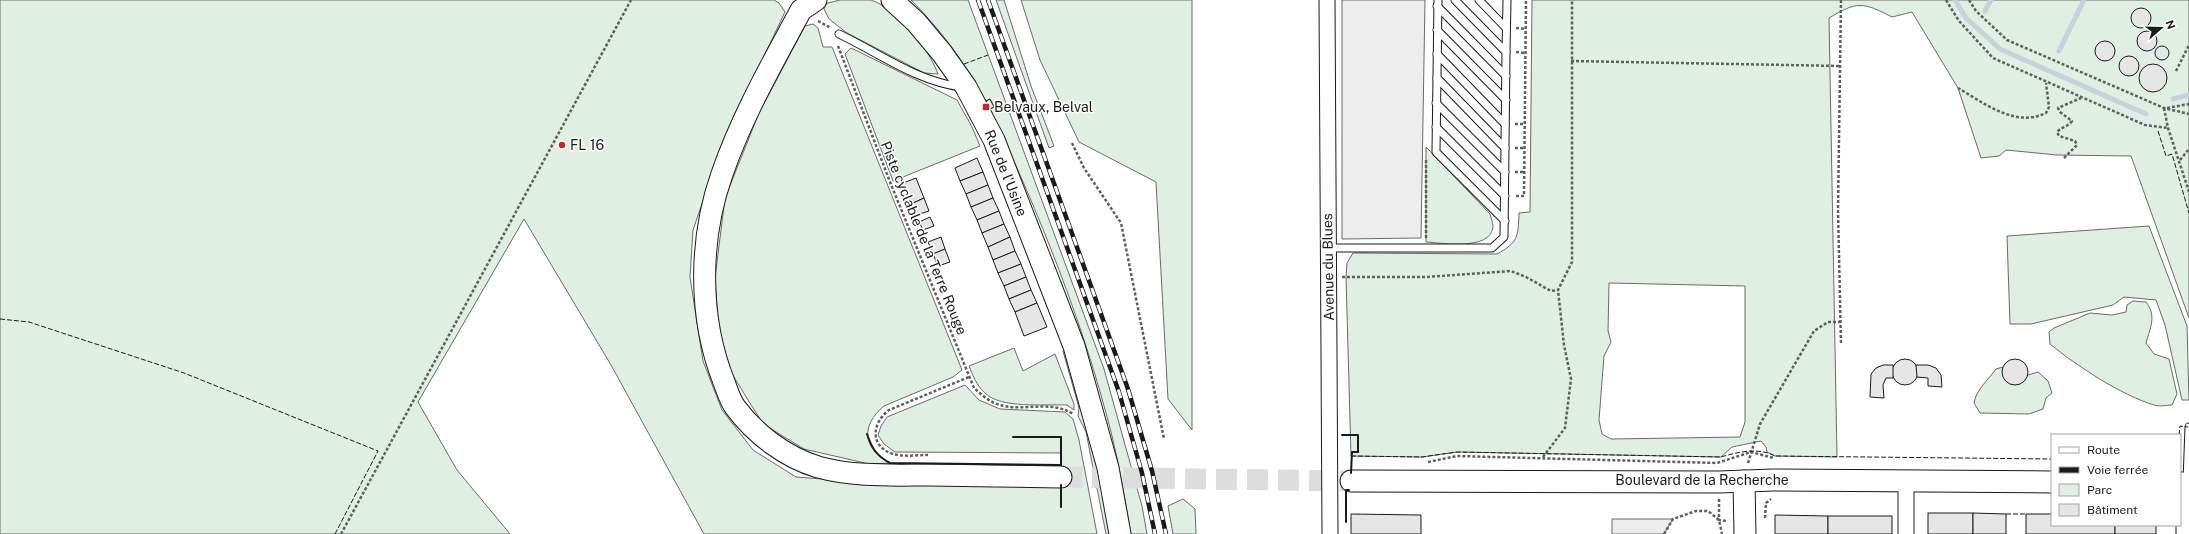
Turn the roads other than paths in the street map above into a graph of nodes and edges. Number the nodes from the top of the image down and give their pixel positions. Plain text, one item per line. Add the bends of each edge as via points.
1 (892, 0) edge
2 (1327, 0) edge
3 (1455, 0) edge
4 (1479, 0) edge
5 (1505, 1) edge
6 (806, 3) edge
7 (1438, 3) edge
8 (1506, 28) junction
9 (1437, 30) junction
10 (839, 34) road end
11 (1506, 52) junction
12 (1437, 54) junction
13 (1506, 76) junction
14 (1437, 78) junction
15 (966, 87) junction
16 (1506, 100) junction
17 (1436, 102) junction
18 (1505, 124) junction
19 (1436, 127) junction
20 (1505, 148) junction
21 (1505, 172) junction
22 (1505, 196) junction
23 (1505, 221) junction
24 (1328, 248) junction
25 (2189, 427) edge
26 (1061, 477) tunnel mouth
27 (1351, 481) tunnel mouth
28 (1744, 481) junction
29 (1906, 481) junction
30 (2051, 482) edge
31 (2186, 483) edge
32 (1120, 534) edge
33 (1330, 534) edge
34 (1745, 534) edge
35 (1906, 534) edge
36 (2187, 534) edge

1 - 15 main road, Rue de l'Usine via 916,22
2 - 24 street, Avenue du Blues
3 - 11 lane
4 - 8 lane
5 - 8 lane
6 - 26 main road via 746,112 721,175 711,210 705,244 705,292 710,330 720,371 733,405 756,431 787,454 818,467 866,475
7 - 9 lane
7 - 13 lane
8 - 11 lane
9 - 12 lane
9 - 16 lane
10 - 15 lane via 921,77 943,84
11 - 13 lane
12 - 14 lane
12 - 18 lane
13 - 16 lane
14 - 17 lane
14 - 20 lane
15 - 32 main road, Rue de l'Usine via 994,140 1074,346 1108,468
16 - 18 lane
17 - 19 lane
17 - 21 lane
18 - 20 lane
19 - 22 lane
19 - 23 lane via 1436,152
20 - 21 lane
21 - 22 lane
22 - 23 lane
23 - 24 lane via 1504,237 1492,248
24 - 33 street, Avenue du Blues
25 - 31 lane
27 - 28 main road, Boulevard de la Recherche
28 - 29 main road, Boulevard de la Recherche
28 - 34 main road
29 - 30 main road, Boulevard de la Recherche
29 - 35 street
31 - 36 main road

